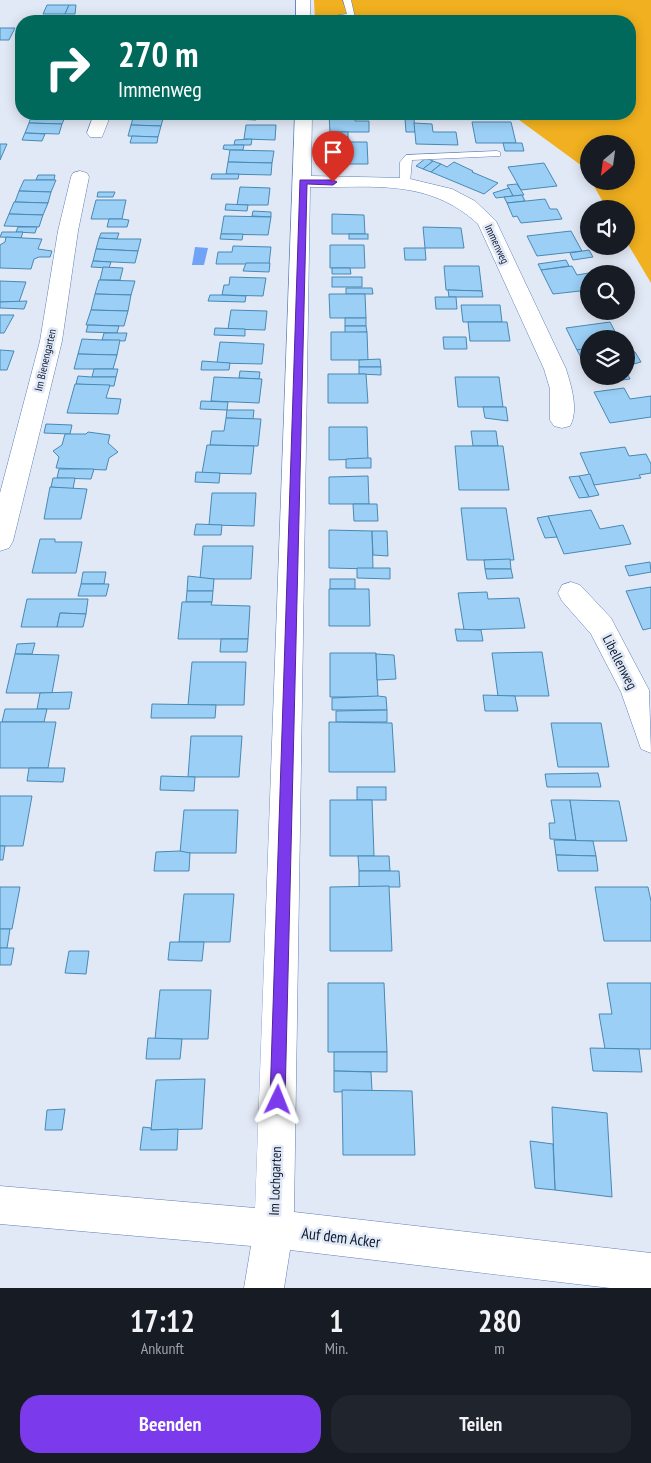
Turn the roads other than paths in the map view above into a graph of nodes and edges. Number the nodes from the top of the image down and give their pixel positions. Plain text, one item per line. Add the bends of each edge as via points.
1 (303, 0) edge
2 (347, 0) edge
3 (303, 15) edge
4 (352, 15) edge
5 (100, 120) edge
6 (303, 120) edge
7 (96, 133) dead end
8 (497, 154) dead end
9 (80, 177) dead end
10 (303, 181) junction
11 (405, 183) junction
12 (562, 420) dead end
13 (0, 541) edge
14 (570, 593) dead end
15 (651, 740) edge
16 (0, 1205) edge
17 (274, 1229) junction
18 (651, 1273) edge
19 (264, 1288) edge

1 - 3 street
2 - 4 lane
5 - 7 street
6 - 10 street, Im Lochgarten
8 - 11 lane via 409,157 405,162
9 - 13 street, Im Bienengarten via 51,341
10 - 11 street, Immenweg
10 - 17 street, Im Lochgarten
11 - 12 street, Immenweg via 462,200 486,221 555,369 561,389
14 - 15 street, Libellenweg via 601,626 635,690
16 - 17 street, Auf dem Acker
17 - 18 street, Auf dem Acker
17 - 19 street, Im Lochgarten

